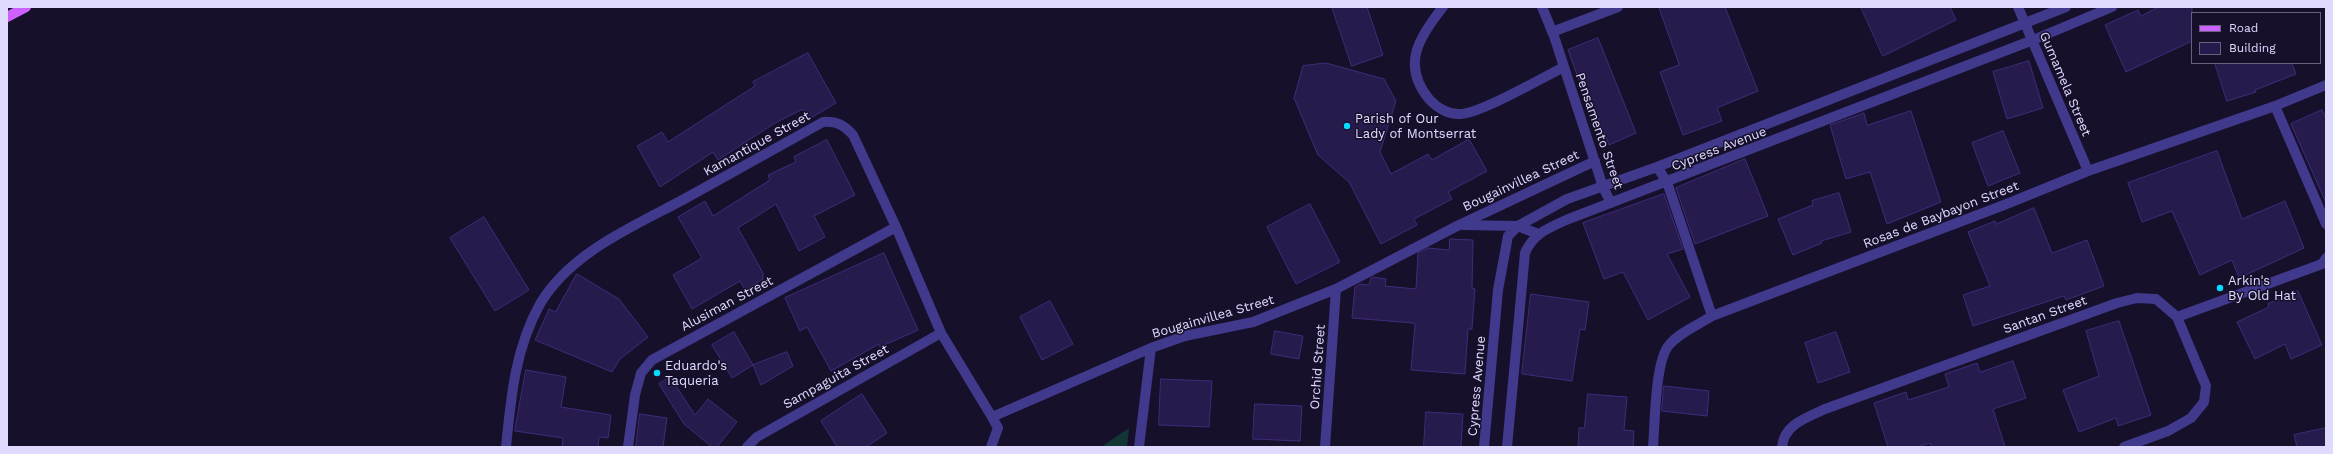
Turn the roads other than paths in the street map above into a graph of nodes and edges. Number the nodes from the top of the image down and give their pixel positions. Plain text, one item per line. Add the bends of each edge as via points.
1 (26, 7) edge
2 (1443, 7) edge
3 (1542, 7) edge
4 (1618, 7) edge
5 (2018, 7) edge
6 (2066, 7) edge
7 (2112, 7) edge
8 (7, 17) edge
9 (2026, 24) junction
10 (1552, 32) junction
11 (2033, 40) junction
12 (1564, 67) junction
13 (2326, 85) edge
14 (2275, 106) junction
15 (1595, 161) junction
16 (1656, 167) junction
17 (2088, 170) junction
18 (1667, 182) junction
19 (1603, 187) junction
20 (1610, 203) junction
21 (2326, 224) edge
22 (1459, 225) junction
23 (1518, 226) junction
24 (896, 228) junction
25 (1538, 234) junction
26 (2326, 258) edge
27 (1336, 289) junction
28 (1712, 316) junction
29 (2177, 317) junction
30 (941, 333) junction
31 (1151, 348) junction
32 (992, 417) junction
33 (506, 447) edge
34 (628, 447) edge
35 (747, 447) edge
36 (991, 447) edge
37 (1139, 447) edge
38 (1325, 447) edge
39 (1484, 447) edge
40 (1507, 447) edge
41 (1653, 447) edge
42 (1782, 447) edge
43 (2124, 447) edge

1 - 8 main road
2 - 12 street, Pensamento Street via 1428,25 1420,40 1414,67 1422,90 1433,104 1446,112 1461,114 1478,109
3 - 10 street, Pensamento Street
4 - 10 street
5 - 9 street, Gumamela Street
6 - 9 street, Cypress Avenue
7 - 11 street, Cypress Avenue
9 - 11 street, Gumamela Street
9 - 16 street, Cypress Avenue
10 - 12 street, Pensamento Street
11 - 17 street, Gumamela Street
11 - 18 street, Cypress Avenue
12 - 15 street, Pensamento Street
13 - 14 street, Rosas de Baybayon Street
14 - 17 street, Rosas de Baybayon Street
14 - 21 street
15 - 19 street, Pensamento Street
15 - 22 street, Bougainvillea Street
16 - 18 street
16 - 19 street, Cypress Avenue
17 - 28 street, Rosas de Baybayon Street via 2004,205
18 - 20 street, Cypress Avenue
18 - 28 street
19 - 20 street, Pensamento Street
19 - 23 street, Cypress Avenue via 1567,199
20 - 25 street, Cypress Avenue
22 - 23 street, Bougainvillea Street
22 - 27 street, Bougainvillea Street
23 - 25 street
23 - 39 street, Cypress Avenue via 1508,236 1498,290
24 - 30 street, Kamantique Street
24 - 33 street, Kamantique Street via 853,136 844,126 833,121 823,122 600,245 557,281 540,304 521,346 514,373
24 - 34 street, Alusiman Street via 652,360 641,373 634,395
25 - 40 street, Cypress Avenue via 1525,252
26 - 29 street via 2322,264
27 - 31 street, Bougainvillea Street via 1253,322 1192,335
27 - 38 street, Orchid Street
28 - 41 street, Rosas de Baybayon Street via 1677,337 1660,359
29 - 42 street, Santan Street via 2156,299 2137,298 2117,303 1825,409 1788,429
29 - 43 street via 2206,386 2204,402 2191,418 2168,431
30 - 32 street, Kamantique Street
30 - 35 street, Sampaguita Street via 757,437
31 - 32 street, Bougainvillea Street
31 - 37 street
32 - 36 street via 998,428

